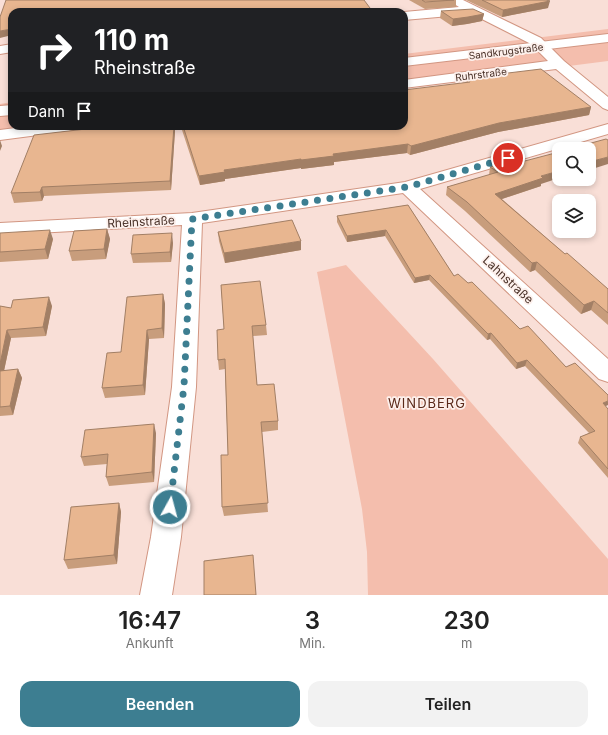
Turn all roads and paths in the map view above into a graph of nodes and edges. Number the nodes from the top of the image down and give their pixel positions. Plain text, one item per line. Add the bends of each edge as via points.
1 (454, 0) edge
2 (476, 10) junction
3 (408, 16) edge
4 (608, 38) edge
5 (541, 47) junction
6 (408, 62) edge
7 (559, 64) junction
8 (408, 83) edge
9 (608, 105) edge
10 (608, 129) edge
11 (38, 130) edge
12 (0, 135) edge
13 (407, 187) junction
14 (192, 219) junction
15 (0, 229) edge
16 (608, 373) edge
17 (156, 595) edge

1 - 2 street
2 - 3 street
2 - 5 street via 536,41
4 - 5 street, Sandkrugstraße
5 - 6 street, Sandkrugstraße
5 - 7 street
7 - 8 street, Ruhrstraße
7 - 9 street
10 - 13 street, Rheinstraße
11 - 12 street
13 - 14 street, Rheinstraße
13 - 16 street, Lahnstraße
14 - 15 street, Rheinstraße
14 - 17 street via 184,386 166,538

